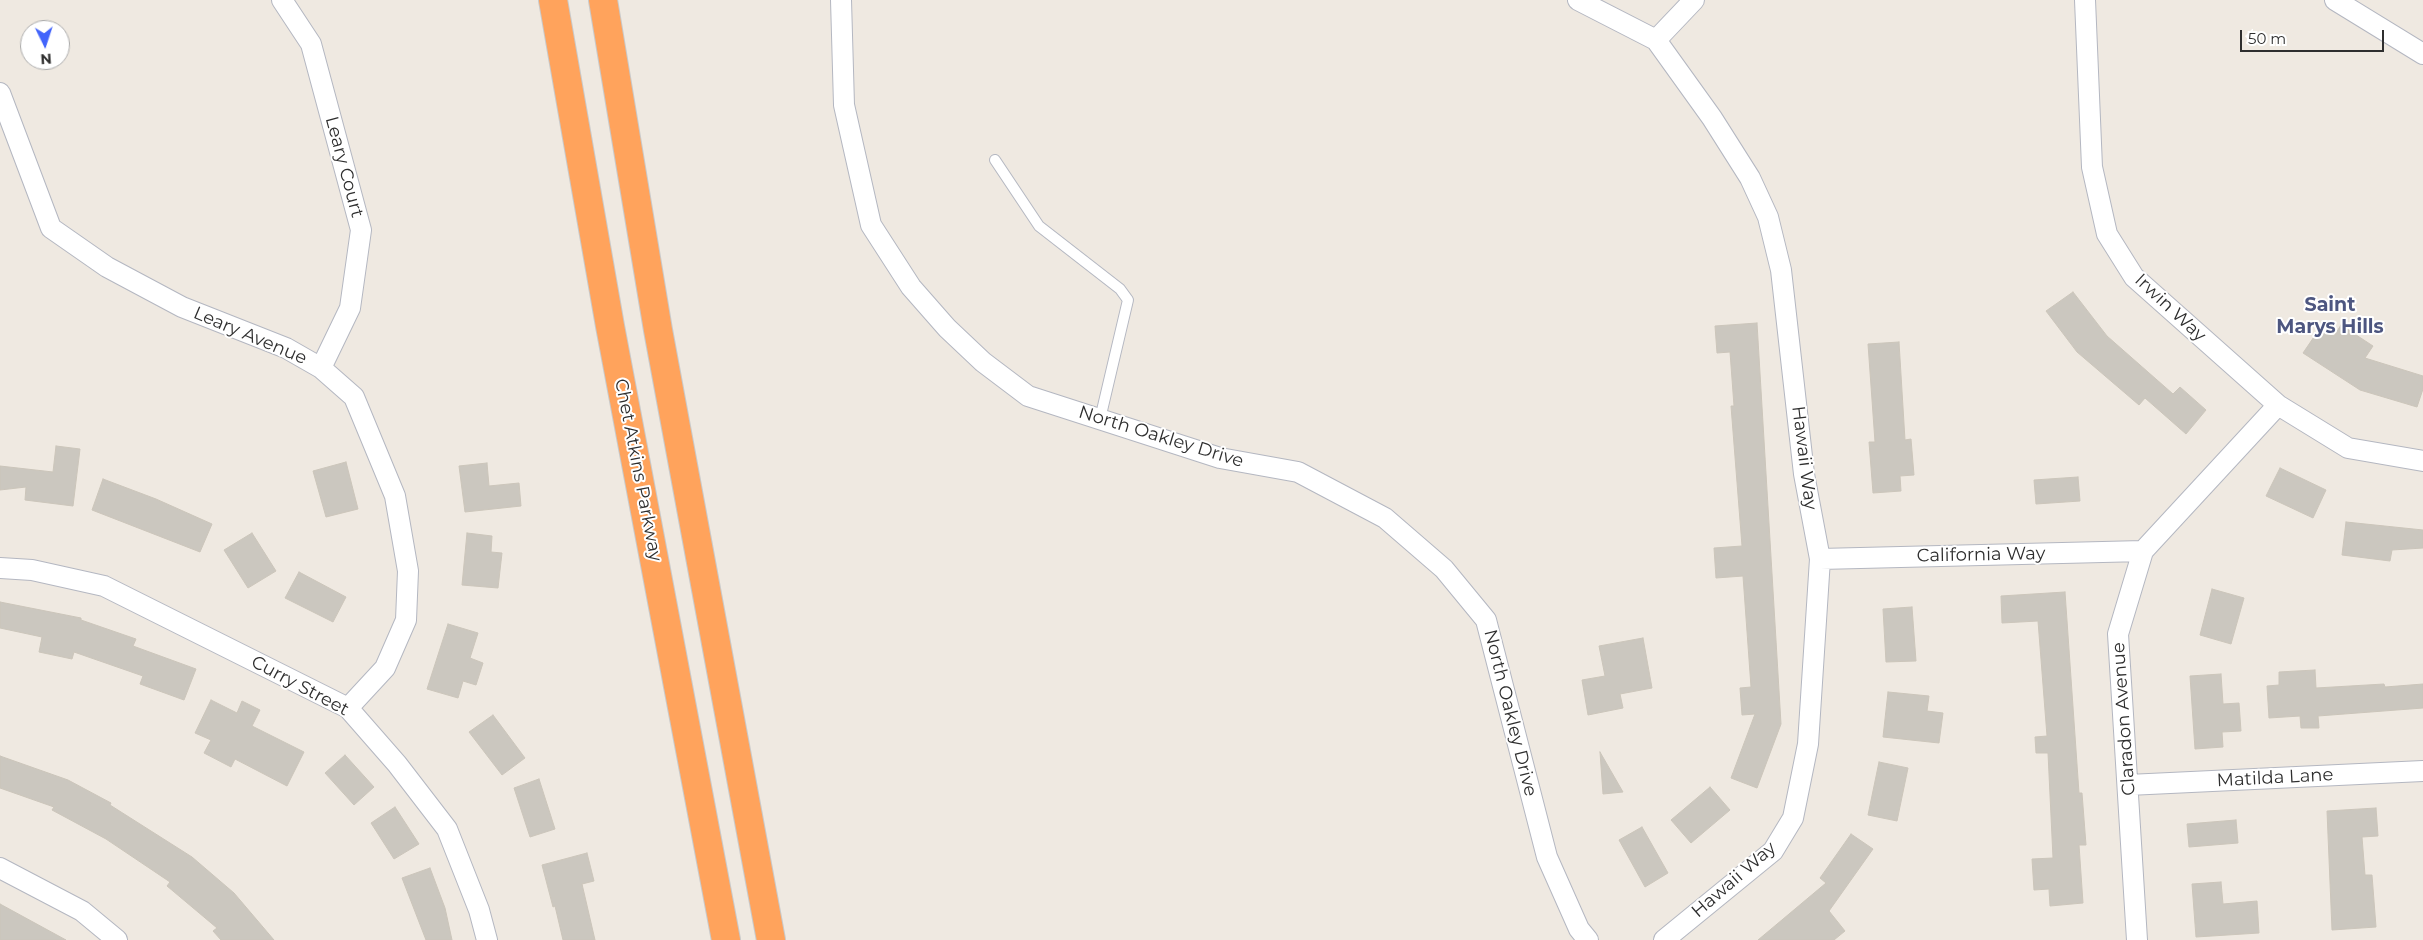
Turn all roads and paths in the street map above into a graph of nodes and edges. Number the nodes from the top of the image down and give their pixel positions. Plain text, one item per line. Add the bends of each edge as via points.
1 (282, 0) edge
2 (553, 0) edge
3 (603, 0) edge
4 (841, 0) edge
5 (1578, 0) edge
6 (1694, 0) edge
7 (2085, 0) edge
8 (2334, 0) edge
9 (1656, 40) junction
10 (2423, 54) edge
11 (0, 94) edge
12 (7, 140) edge
13 (995, 160) dead end
14 (321, 368) junction
15 (2278, 405) junction
16 (1100, 419) junction
17 (2423, 461) edge
18 (2143, 551) junction
19 (1820, 559) junction
20 (0, 568) edge
21 (348, 708) junction
22 (2423, 771) edge
23 (2128, 785) junction
24 (0, 868) edge
25 (117, 940) edge
26 (488, 940) edge
27 (726, 940) edge
28 (771, 940) edge
29 (1588, 940) edge
30 (1664, 940) edge
31 (2137, 940) edge

1 - 14 street, Leary Court via 310,44 362,230 350,308
2 - 27 highway, Chet Atkins Parkway via 610,326
3 - 28 highway via 658,330
4 - 16 street, North Oakley Drive via 844,105 871,225 911,287 983,362 1028,396
5 - 9 street, Hawaii Way
6 - 9 street
7 - 15 street, Irwin Way via 2092,167 2107,234 2134,277
8 - 10 street
9 - 19 street, Hawaii Way via 1750,178 1768,217 1782,270 1804,474
11 - 12 street, Leary Avenue
12 - 14 street, Leary Avenue via 51,228 106,267 174,303 286,348
13 - 16 lane via 1039,226 1120,289 1128,300
14 - 21 street, Leary Avenue via 354,397 396,496 408,572 406,620 396,644 385,668
15 - 17 street, Irwin Way via 2348,448
15 - 18 street, Claradon Avenue
16 - 29 street, North Oakley Drive via 1220,458 1298,472 1385,518 1444,569 1486,620 1547,857 1579,929
18 - 19 street, California Way
18 - 23 street, Claradon Avenue via 2118,634
19 - 30 street, Hawaii Way via 1808,744 1793,818 1773,851
20 - 21 street, Curry Street via 32,570 104,586
21 - 26 street, Curry Street via 447,829
22 - 23 street, Matilda Lane
23 - 31 street, Claradon Avenue
24 - 25 street via 82,911

